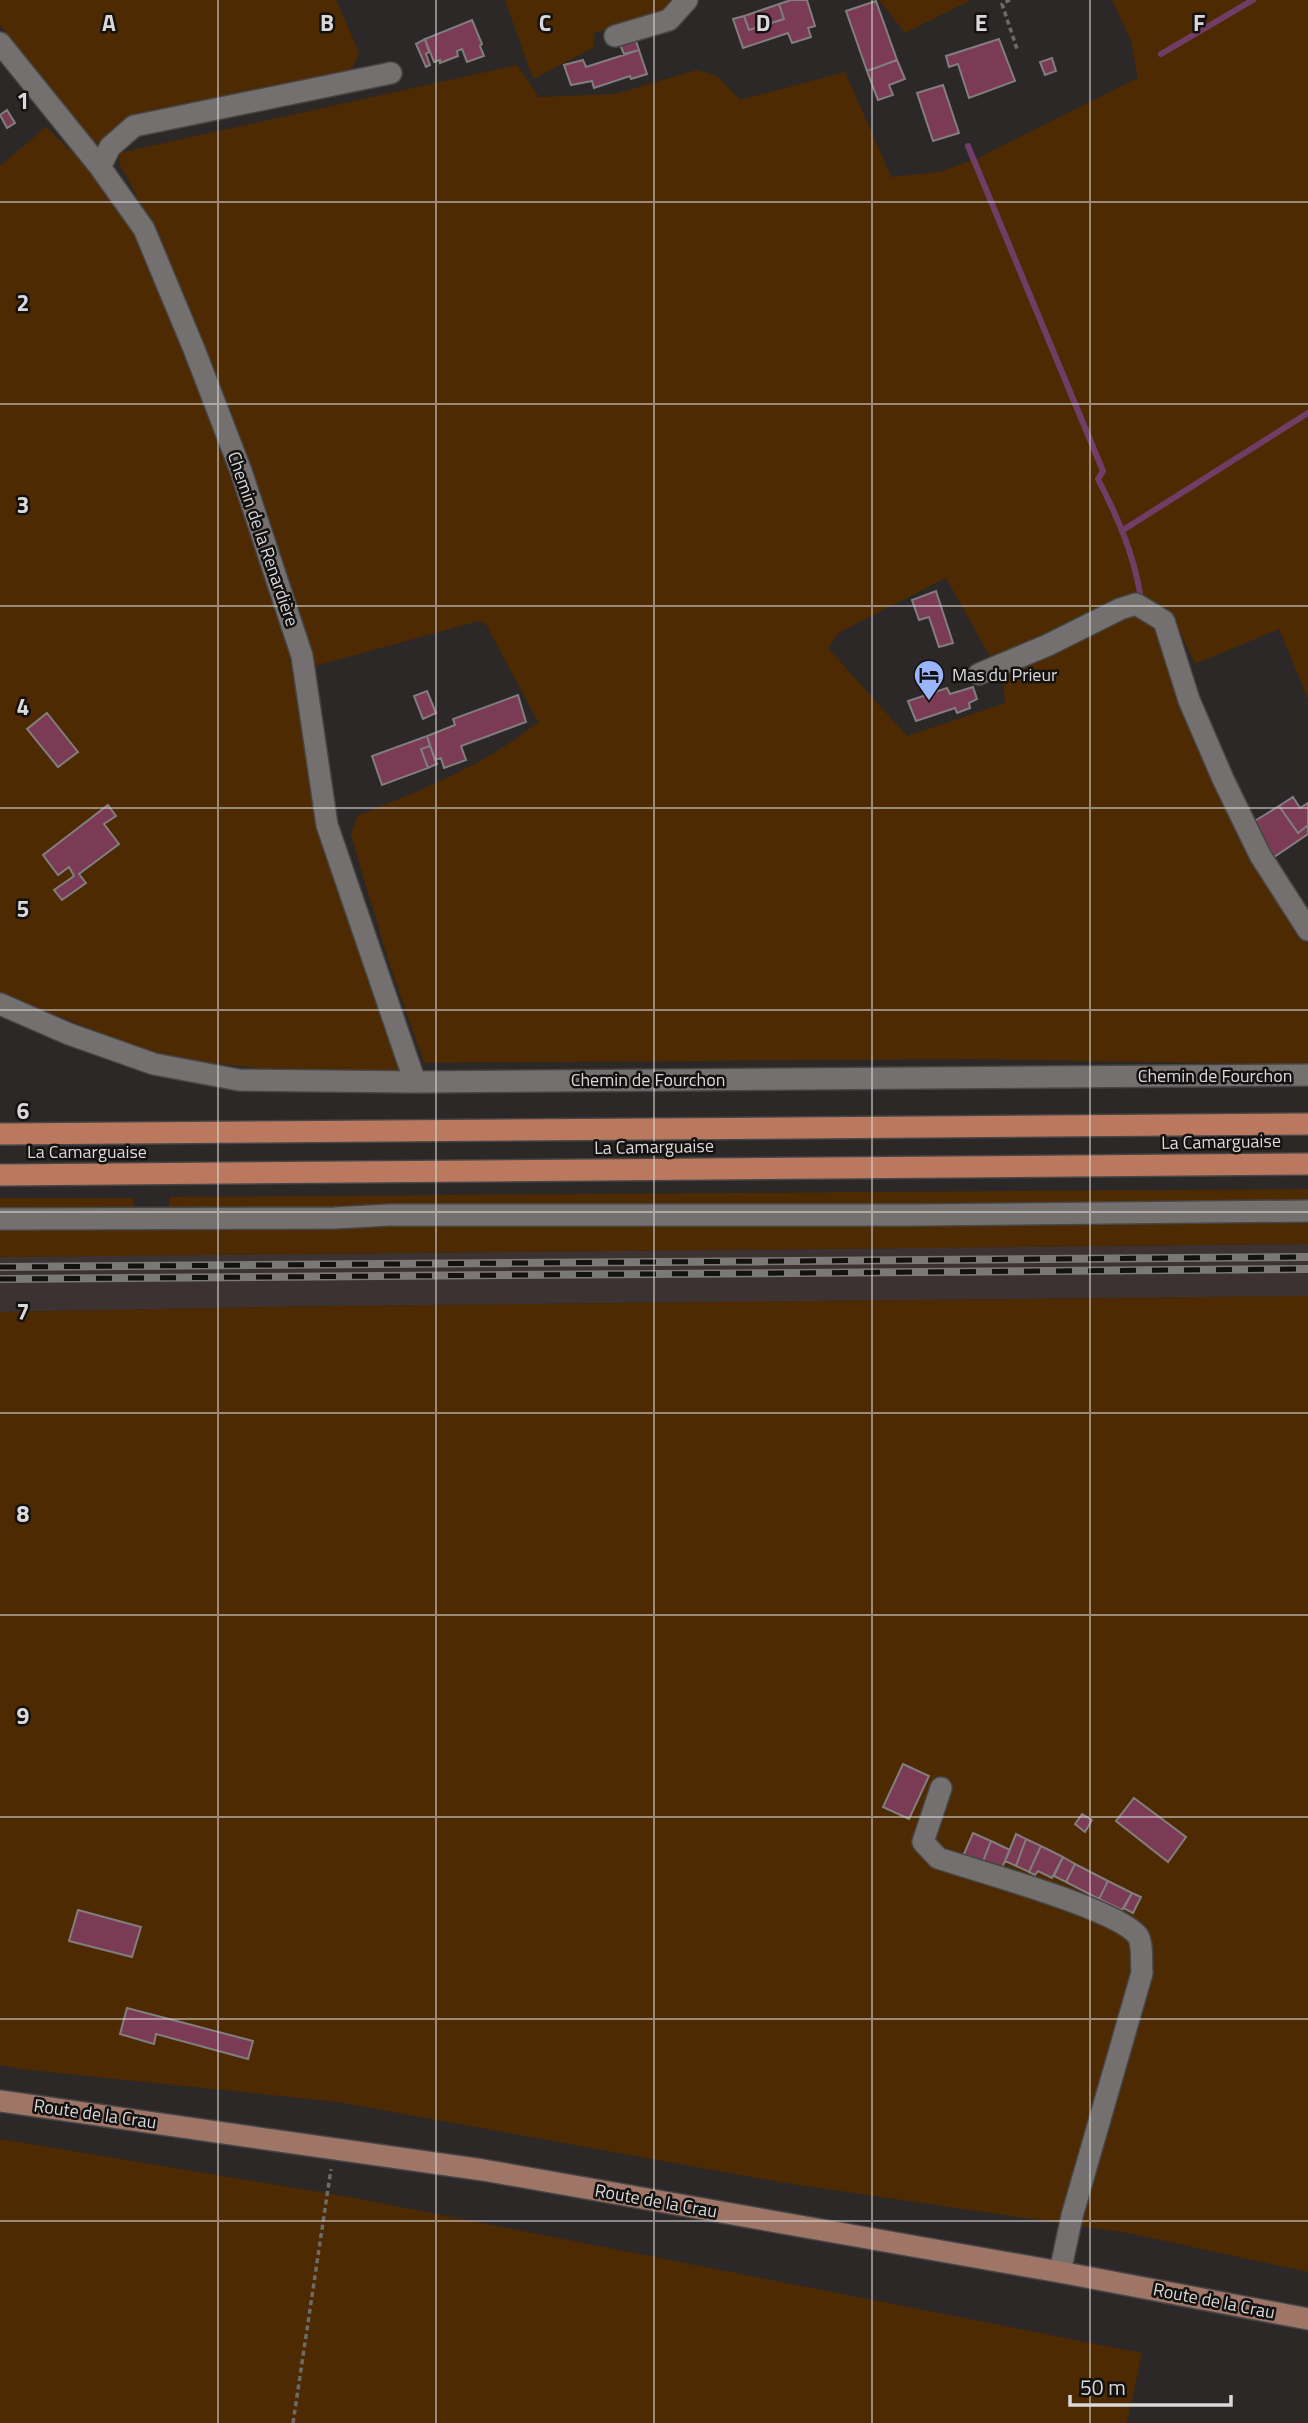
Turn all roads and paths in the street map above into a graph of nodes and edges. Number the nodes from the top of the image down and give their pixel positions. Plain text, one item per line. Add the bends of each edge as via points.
1 (687, 0) edge
2 (1010, 0) edge
3 (615, 36) dead end
4 (0, 43) edge
5 (1018, 52) dead end
6 (391, 73) dead end
7 (100, 167) junction
8 (979, 674) dead end
9 (1308, 930) edge
10 (0, 1004) edge
11 (1308, 1075) edge
12 (415, 1082) junction
13 (1308, 1124) edge
14 (0, 1134) edge
15 (1308, 1164) edge
16 (0, 1175) edge
17 (1308, 1211) edge
18 (0, 1219) edge
19 (941, 1788) dead end
20 (0, 2101) edge
21 (335, 2149) junction
22 (1060, 2272) junction
23 (1308, 2319) edge
24 (293, 2423) edge

1 - 3 street via 669,20
2 - 5 path via 1002,4
4 - 7 street, Chemin de la Renardière
6 - 7 street via 134,126 110,147
7 - 12 street, Chemin de la Renardière via 144,229 241,471 302,656 327,825
8 - 9 street via 1136,604 1164,621 1189,700 1223,779 1260,855
10 - 12 street, Chemin de Fourchon via 155,1064 239,1080
11 - 12 street, Chemin de Fourchon
13 - 14 highway, La Camarguaise
15 - 16 highway, La Camarguaise
17 - 18 street
19 - 22 street via 923,1842 938,1858 1064,1899 1127,1925 1140,1938 1142,1973
20 - 21 main road, Route de la Crau
21 - 22 main road, Route de la Crau via 483,2170
21 - 24 path
22 - 23 main road, Route de la Crau

